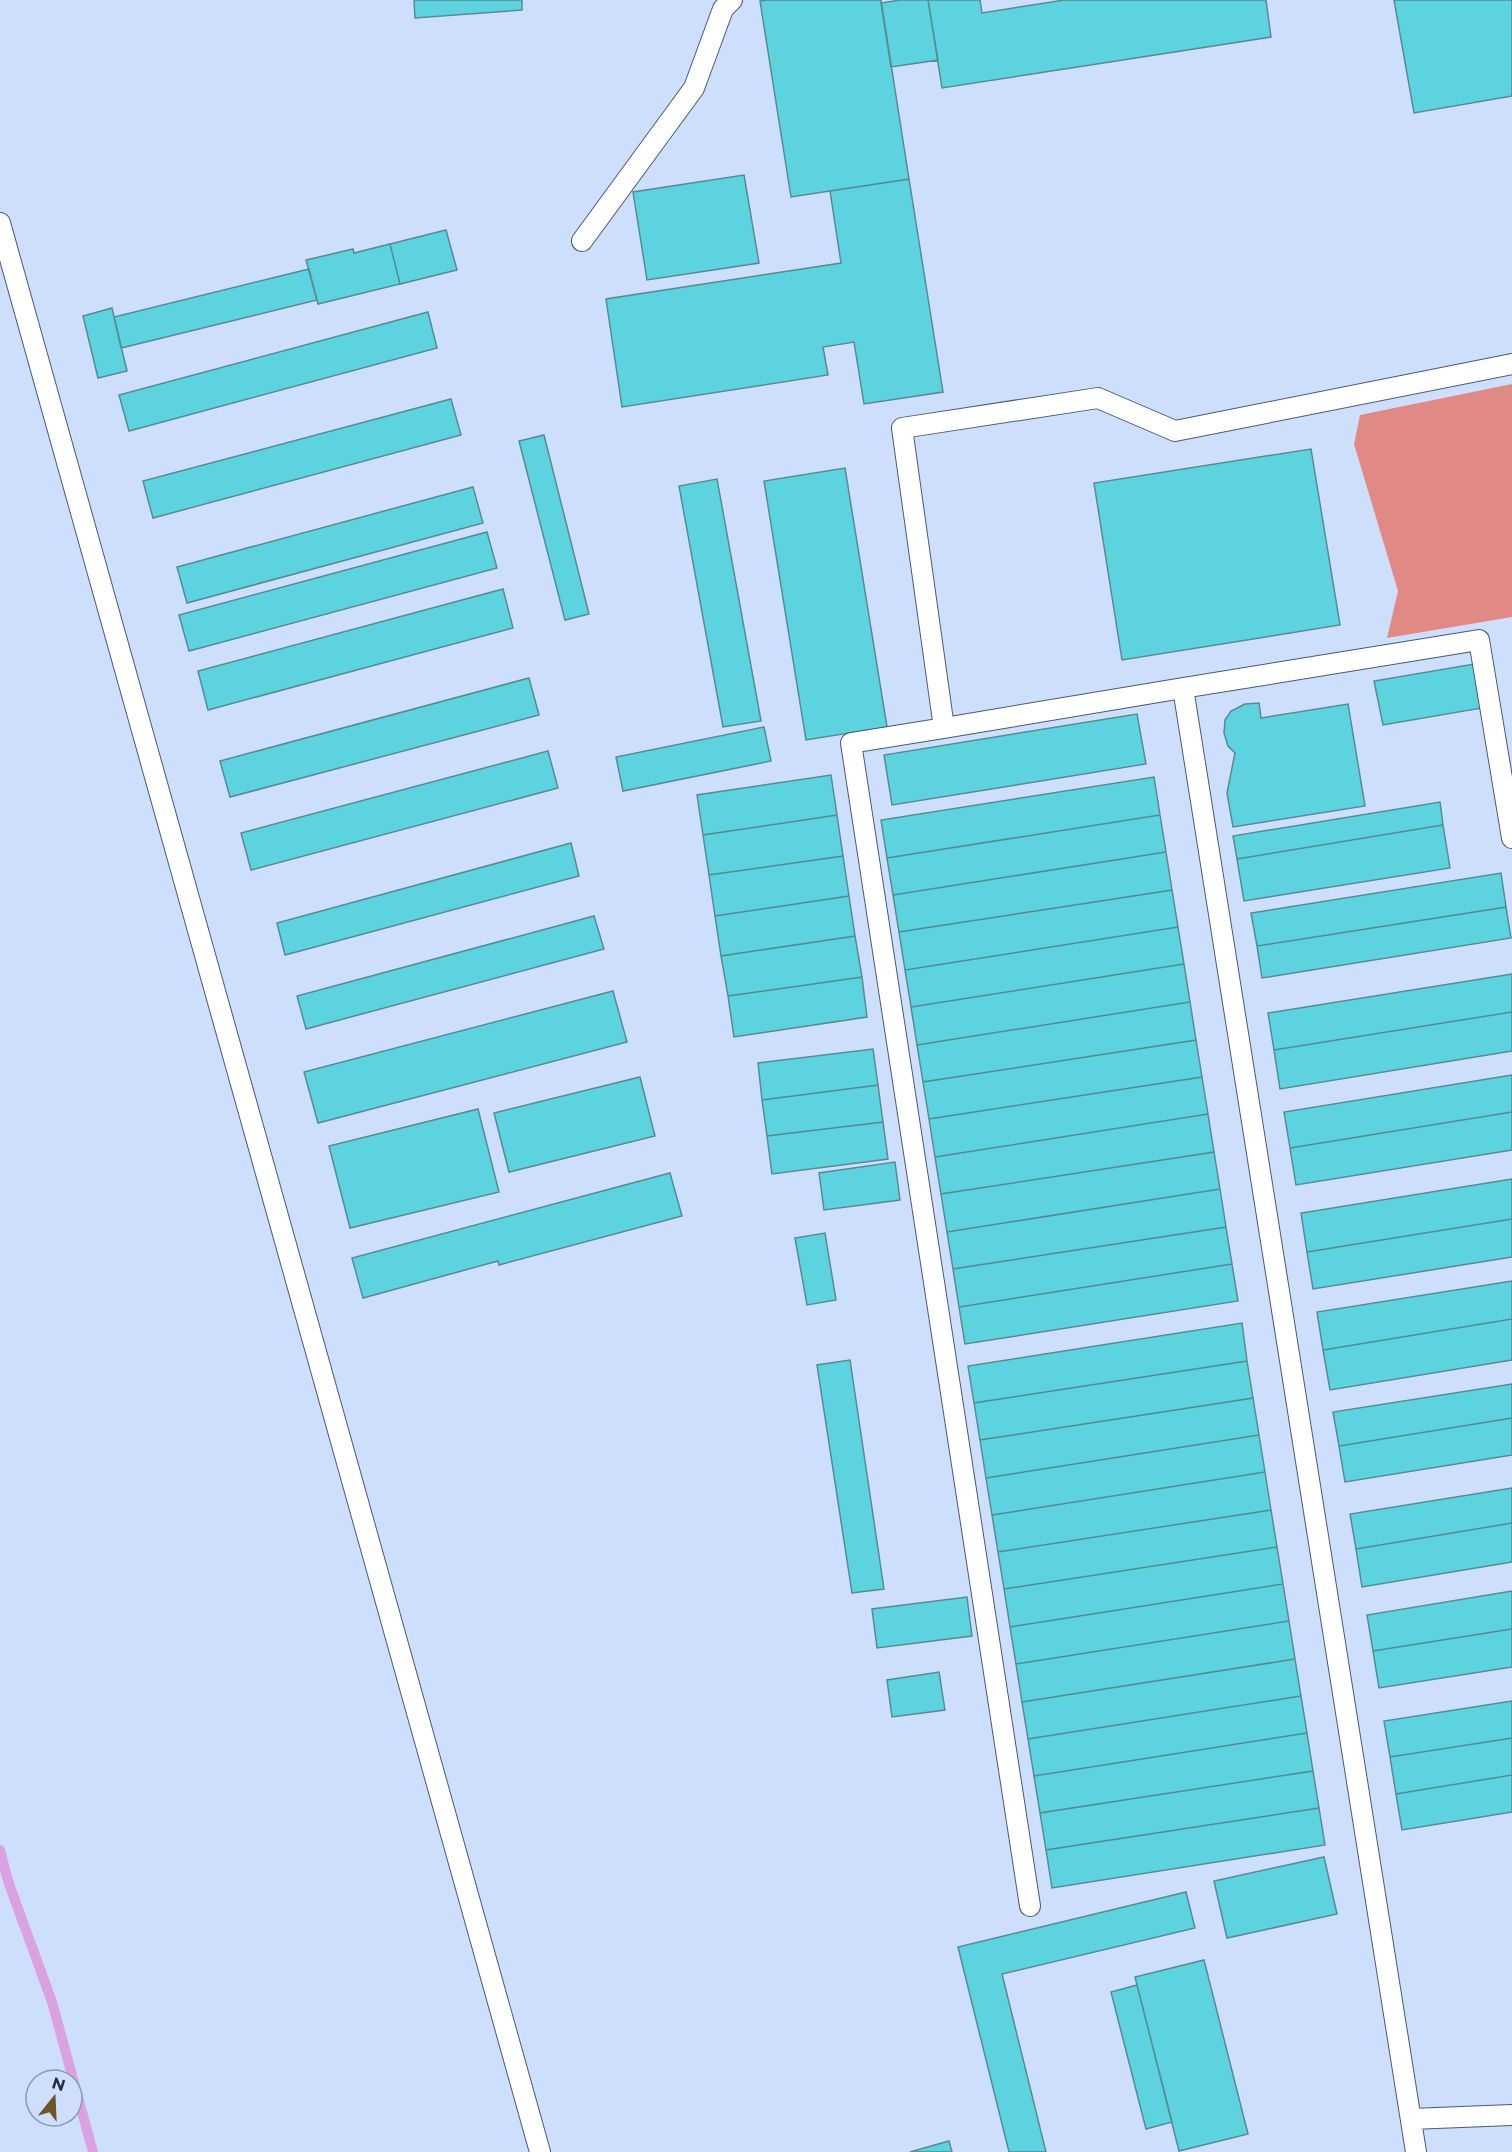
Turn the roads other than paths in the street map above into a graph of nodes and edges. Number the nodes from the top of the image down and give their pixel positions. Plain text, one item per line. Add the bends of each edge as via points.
1 (732, 0) edge
2 (0, 223) edge
3 (582, 241) dead end
4 (1512, 364) edge
5 (1183, 688) junction
6 (944, 728) junction
7 (1512, 838) edge
8 (1030, 1905) dead end
9 (1512, 2115) edge
10 (1411, 2119) junction
11 (540, 2152) edge
12 (1416, 2152) edge

1 - 3 lane via 723,9 694,88
2 - 11 lane
4 - 6 lane via 1174,431 1098,398 902,428
5 - 6 lane
5 - 7 lane via 1479,640
5 - 10 lane
6 - 8 lane via 851,743
9 - 10 lane
10 - 12 lane

